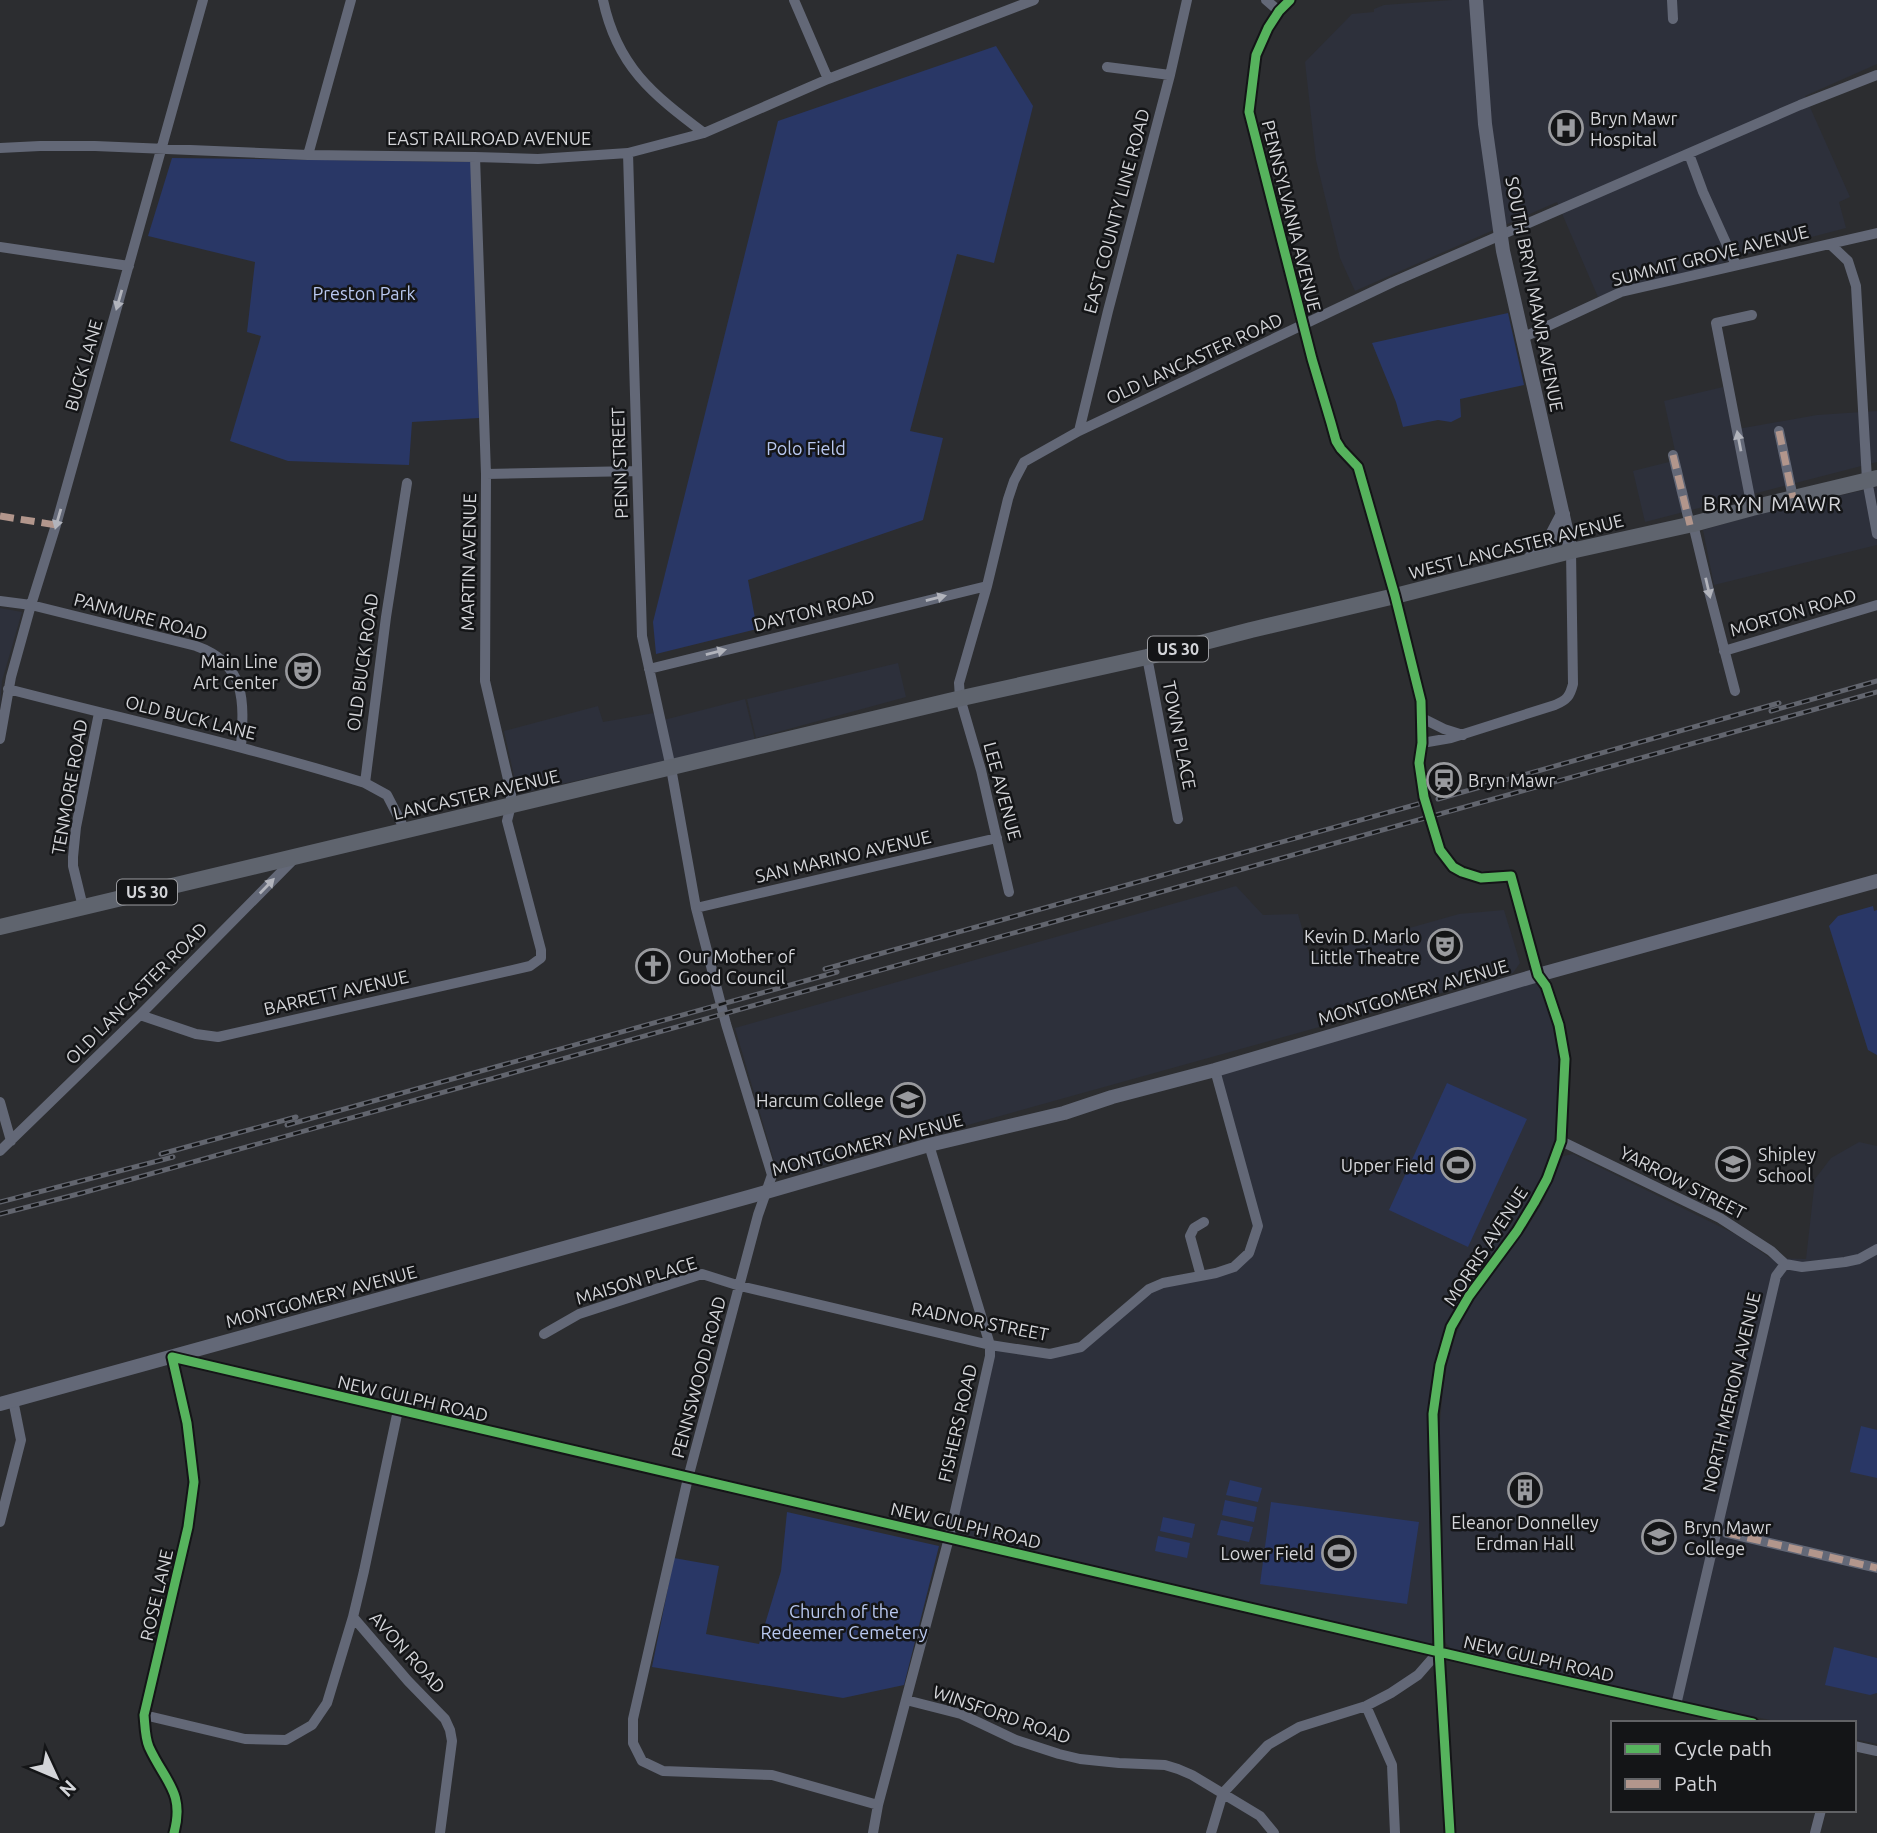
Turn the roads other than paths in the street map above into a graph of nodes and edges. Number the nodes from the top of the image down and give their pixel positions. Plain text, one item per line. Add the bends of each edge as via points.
1 (203, 0) edge
2 (351, 0) edge
3 (603, 0) edge
4 (794, 0) edge
5 (1034, 0) edge
6 (1187, 0) edge
7 (1266, 0) edge
8 (1290, 0) edge
9 (1476, 0) edge
10 (1672, 0) edge
11 (1279, 10) junction
12 (1673, 19) dead end
13 (1107, 67) dead end
14 (1170, 75) junction
15 (1877, 75) edge
16 (828, 79) junction
17 (704, 132) junction
18 (0, 148) edge
19 (162, 150) junction
20 (628, 153) junction
21 (1689, 154) junction
22 (308, 155) junction
23 (475, 157) junction
24 (1877, 233) edge
25 (1501, 236) junction
26 (1830, 244) junction
27 (0, 247) edge
28 (1736, 265) junction
29 (129, 266) junction
30 (1752, 315) dead end
31 (1304, 325) junction
32 (1522, 338) junction
33 (1079, 431) junction
34 (1779, 431) dead end
35 (1673, 455) dead end
36 (636, 471) junction
37 (486, 474) junction
38 (1872, 479) edge
39 (407, 483) dead end
40 (1793, 498) junction
41 (1752, 508) junction
42 (1563, 514) junction
43 (1692, 524) junction
44 (1877, 534) edge
45 (1571, 551) junction
46 (1525, 564) junction
47 (987, 586) junction
48 (1395, 596) junction
49 (0, 601) edge
50 (30, 605) junction
51 (1877, 606) edge
52 (1724, 651) junction
53 (1147, 657) junction
54 (649, 668) junction
55 (8, 689) junction
56 (1735, 691) dead end
57 (960, 698) junction
58 (99, 713) junction
59 (1422, 718) junction
60 (1463, 735) junction
61 (0, 739) edge
62 (1422, 743) junction
63 (241, 747) junction
64 (671, 768) junction
65 (365, 783) junction
66 (1424, 797) tunnel mouth
67 (511, 805) junction
68 (1178, 819) dead end
69 (1433, 827) tunnel mouth
70 (405, 830) junction
71 (997, 838) junction
72 (295, 858) junction
73 (1877, 881) edge
74 (1009, 892) dead end
75 (83, 907) junction
76 (696, 908) junction
77 (0, 927) edge
78 (540, 960) joint
79 (1538, 975) junction
80 (140, 1015) junction
81 (1215, 1070) junction
82 (0, 1102) edge
83 (10, 1141) junction
84 (1561, 1141) junction
85 (929, 1145) junction
86 (0, 1151) edge
87 (765, 1192) junction
88 (1204, 1222) dead end
89 (1877, 1249) edge
90 (1785, 1264) junction
91 (1200, 1276) junction
92 (740, 1286) junction
93 (544, 1334) dead end
94 (990, 1345) junction
95 (172, 1357) junction
96 (6, 1402) edge
97 (398, 1410) junction
98 (688, 1478) junction
99 (0, 1522) edge
100 (1727, 1534) dead end
101 (949, 1538) junction
102 (1877, 1568) edge
103 (353, 1617) junction
104 (1439, 1651) junction
105 (906, 1700) junction
106 (1676, 1705) junction
107 (1366, 1706) junction
108 (144, 1715) junction
109 (1744, 1721) edge
110 (1856, 1746) edge
111 (1877, 1751) edge
112 (1223, 1793) junction
113 (878, 1805) junction
114 (1821, 1812) edge
115 (174, 1833) edge
116 (440, 1833) edge
117 (873, 1833) edge
118 (1211, 1833) edge
119 (1274, 1833) edge
120 (1395, 1833) edge
121 (1450, 1833) edge
122 (1815, 1833) edge

1 - 19 street, BUCK LANE
2 - 22 street
3 - 17 street via 618,46 633,71
4 - 16 street
5 - 16 street, EAST RAILROAD AVENUE
6 - 14 street, EAST COUNTY LINE ROAD
7 - 11 street
8 - 11 street, PENNSYLVANIA AVENUE
9 - 25 main road, SOUTH BRYN MAWR AVENUE via 1485,124
10 - 12 street
11 - 31 street, PENNSYLVANIA AVENUE via 1256,55 1249,112
13 - 14 street
14 - 33 street, EAST COUNTY LINE ROAD
15 - 21 street, OLD LANCASTER ROAD
16 - 17 street, EAST RAILROAD AVENUE
17 - 20 street, EAST RAILROAD AVENUE
18 - 19 street, EAST RAILROAD AVENUE
19 - 22 street, EAST RAILROAD AVENUE
19 - 29 street, BUCK LANE
20 - 23 street, EAST RAILROAD AVENUE via 538,159
20 - 36 street, PENN STREET
21 - 25 street, OLD LANCASTER ROAD
21 - 28 street
22 - 23 street, EAST RAILROAD AVENUE
23 - 37 street, MARTIN AVENUE
24 - 26 street, SUMMIT GROVE AVENUE
25 - 31 street, OLD LANCASTER ROAD
25 - 32 main road, SOUTH BRYN MAWR AVENUE
26 - 28 street, SUMMIT GROVE AVENUE
26 - 38 street, SUMMIT GROVE AVENUE via 1848,261 1856,286
27 - 29 street
28 - 32 street, SUMMIT GROVE AVENUE via 1621,292
29 -> 50 street, BUCK LANE
41 -> 30 street via 1716,323
31 - 33 street, OLD LANCASTER ROAD
31 - 48 street, PENNSYLVANIA AVENUE via 1336,441 1358,467
32 - 42 main road, SOUTH BRYN MAWR AVENUE
33 - 47 street, OLD LANCASTER ROAD via 1024,462 1008,499
34 - 40 street
35 - 43 street, MORTON ROAD
36 - 37 street
36 - 54 street, PENN STREET via 642,636
37 - 67 street, MARTIN AVENUE via 485,681
38 - 40 highway, WEST LANCASTER AVENUE / US 30
38 - 44 street, SUMMIT GROVE AVENUE
39 - 65 street, OLD BUCK ROAD
40 - 41 highway, WEST LANCASTER AVENUE / US 30
41 - 43 highway, WEST LANCASTER AVENUE / US 30
42 - 45 main road, SOUTH BRYN MAWR AVENUE
42 - 46 main road via 1551,537
43 - 45 highway, WEST LANCASTER AVENUE / US 30
43 -> 52 street, MORTON ROAD
45 - 46 highway, WEST LANCASTER AVENUE / US 30
45 - 60 street via 1570,695 1555,705
46 - 48 highway, WEST LANCASTER AVENUE / US 30
54 -> 47 street, DAYTON ROAD
47 - 57 street, OLD LANCASTER ROAD via 959,683
48 - 53 highway, WEST LANCASTER AVENUE / US 30
48 - 59 street
49 - 50 street, PANMURE ROAD
50 - 55 street, BUCK LANE
50 - 63 street, PANMURE ROAD via 213,653 241,689
51 - 52 street, MORTON ROAD
52 - 56 street
53 - 57 highway, WEST LANCASTER AVENUE / US 30
53 - 68 street, TOWN PLACE
54 - 64 street, PENN STREET
55 - 58 street, OLD BUCK LANE
55 - 61 street, BUCK LANE
57 - 64 highway, LANCASTER AVENUE / US 30
57 - 71 street, LEE AVENUE
58 - 63 street, OLD BUCK LANE
58 - 75 street, TENMORE ROAD via 72,866
59 - 60 street
59 - 62 street
60 - 62 street
62 - 66 street via 1419,763
63 - 65 street, OLD BUCK LANE
64 - 67 highway, LANCASTER AVENUE / US 30
64 - 76 street, PENNSWOOD ROAD
65 - 70 street via 387,795
67 - 70 highway, LANCASTER AVENUE / US 30
67 - 78 street, MARTIN AVENUE via 507,821
69 - 79 street, MORRIS AVENUE via 1440,850 1453,867 1480,878 1511,876
70 - 72 highway, LANCASTER AVENUE / US 30
71 - 74 street, LEE AVENUE
71 - 76 street, SAN MARINO AVENUE
72 - 75 highway, LANCASTER AVENUE / US 30
80 -> 72 street, OLD LANCASTER ROAD
73 - 79 main road, MONTGOMERY AVENUE
75 - 77 highway, LANCASTER AVENUE / US 30
76 - 87 street, PENNSWOOD ROAD via 772,1175
78 - 80 street, BARRETT AVENUE via 530,966 218,1037
79 - 81 main road, MONTGOMERY AVENUE
79 - 84 street, MORRIS AVENUE via 1559,1025 1564,1059
80 - 83 street, OLD LANCASTER ROAD
81 - 85 main road, MONTGOMERY AVENUE
81 - 91 street, RADNOR STREET via 1258,1226 1249,1253 1234,1267
82 - 83 street
83 - 86 street, OLD LANCASTER ROAD
84 - 90 street, YARROW STREET via 1720,1219
84 - 104 street, MORRIS AVENUE via 1534,1203 1451,1327 1440,1364 1433,1415
85 - 87 main road, MONTGOMERY AVENUE
85 - 94 street, FISHERS ROAD
87 - 92 street, PENNSWOOD ROAD
87 - 95 main road, MONTGOMERY AVENUE
88 - 91 street via 1190,1236
89 - 90 street via 1845,1262 1802,1267
90 - 106 street, NORTH MERION AVENUE via 1776,1276
91 - 94 street, RADNOR STREET via 1149,1289 1081,1347 1050,1354
92 - 93 street, MAISON PLACE via 702,1274 579,1314
92 - 94 street, RADNOR STREET
92 - 98 street, PENNSWOOD ROAD
94 - 101 street, FISHERS ROAD
95 - 96 main road, MONTGOMERY AVENUE
95 - 97 street, NEW GULPH ROAD
95 - 108 street, ROSE LANE via 194,1482 188,1527
96 - 99 street via 21,1440
97 - 98 street, NEW GULPH ROAD
97 - 103 street, AVON ROAD
98 - 101 street, NEW GULPH ROAD
98 - 113 street, PENNSWOOD ROAD via 633,1719 633,1743 642,1761 663,1771 772,1775
100 - 102 street
101 - 104 street, NEW GULPH ROAD
101 - 105 street, FISHERS ROAD
103 - 108 street via 327,1703 312,1725 286,1740 245,1739
103 - 116 street, AVON ROAD via 450,1730
104 - 106 street, NEW GULPH ROAD
104 - 107 street via 1418,1675
104 - 121 street, MORRIS AVENUE
105 - 112 street, WINSFORD ROAD via 961,1714 1016,1740 1069,1756 1165,1765 1192,1774
105 - 113 street, FISHERS ROAD
106 - 109 street, NEW GULPH ROAD
107 - 112 street via 1299,1727 1268,1745
107 - 120 street via 1392,1765
108 - 115 street, ROSE LANE via 148,1744 178,1802
110 - 111 street
112 - 118 street
112 - 119 street, WINSFORD ROAD via 1260,1816
113 - 117 street, FISHERS ROAD
114 - 122 street

